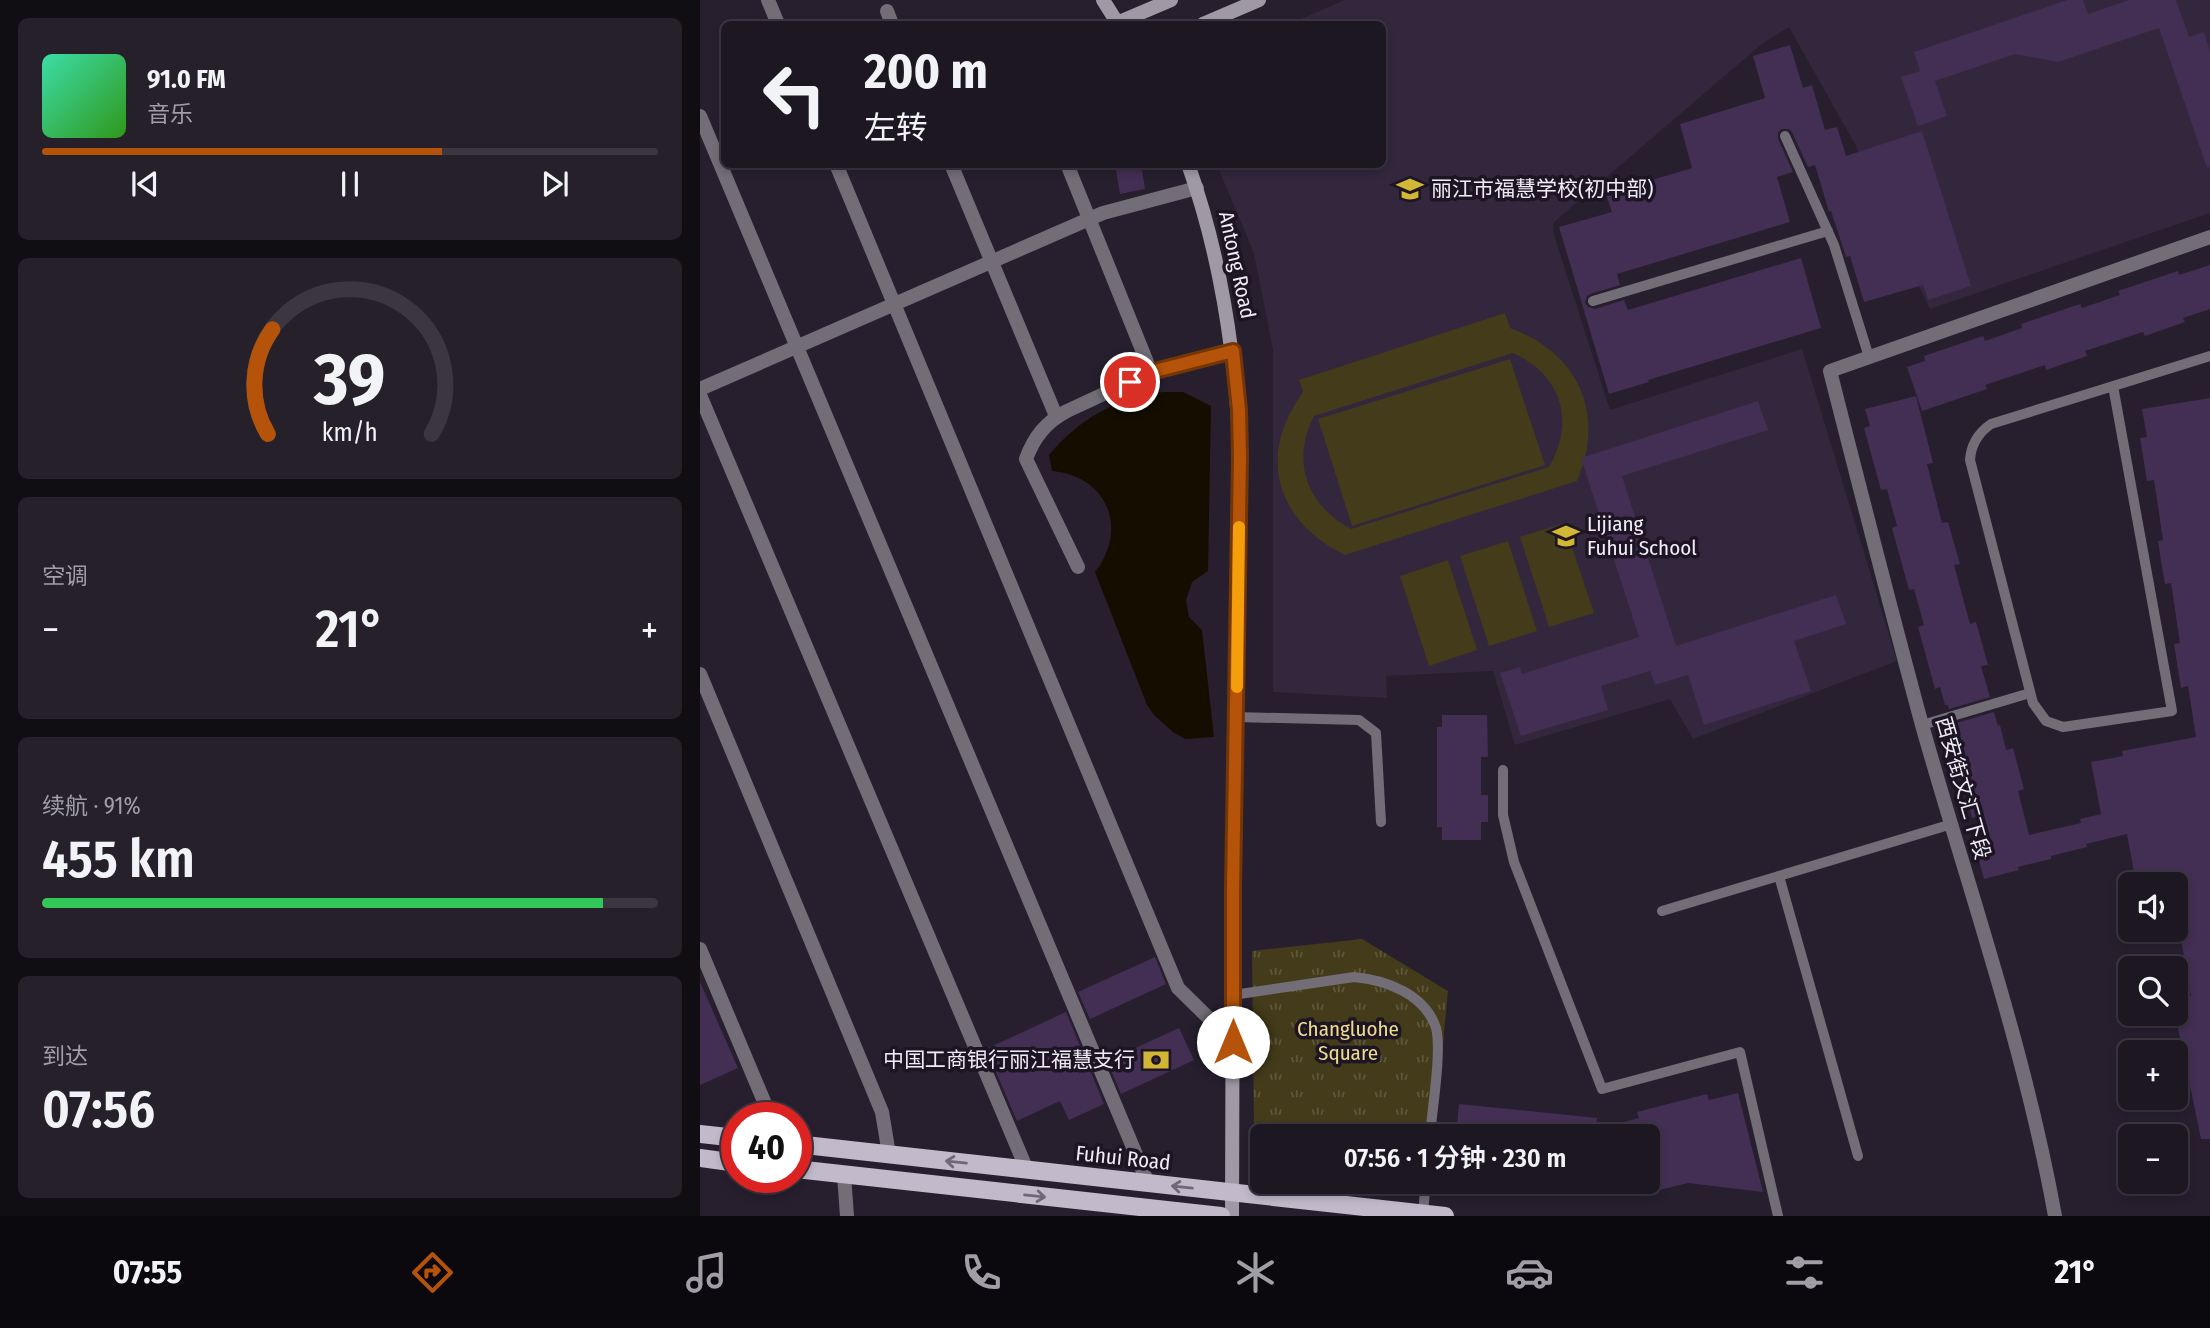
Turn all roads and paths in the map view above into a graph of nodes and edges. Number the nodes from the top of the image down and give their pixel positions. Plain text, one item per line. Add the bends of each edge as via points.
1 (768, 0) edge
2 (1103, 0) edge
3 (1171, 0) edge
4 (1259, 0) edge
5 (777, 21) edge
6 (1115, 21) edge
7 (1124, 21) edge
8 (1210, 21) edge
9 (700, 116) edge
10 (1785, 136) dead end
11 (721, 166) edge
12 (722, 168) edge
13 (838, 168) edge
14 (953, 168) edge
15 (1069, 168) edge
16 (1190, 168) edge
17 (1197, 188) junction
18 (1089, 219) junction
19 (1828, 231) junction
20 (2210, 237) edge
21 (992, 262) junction
22 (1592, 300) dead end
23 (894, 304) junction
24 (797, 347) junction
25 (1233, 351) junction
26 (2210, 356) edge
27 (1869, 357) junction
28 (1151, 372) junction
29 (2113, 386) junction
30 (700, 389) edge
31 (700, 395) edge
32 (1056, 416) junction
33 (1078, 567) dead end
34 (700, 674) edge
35 (2030, 693) junction
36 (1236, 717) junction
37 (1922, 725) junction
38 (1503, 770) dead end
39 (1381, 822) dead end
40 (1952, 824) junction
41 (1779, 876) junction
42 (1662, 911) dead end
43 (700, 949) edge
44 (1233, 995) junction
45 (1233, 1042) junction
46 (764, 1102) edge
47 (1431, 1124) edge
48 (700, 1134) edge
49 (721, 1136) edge
50 (812, 1146) edge
51 (889, 1154) junction
52 (1858, 1156) dead end
53 (700, 1158) edge
54 (721, 1161) edge
55 (1027, 1170) junction
56 (812, 1171) edge
57 (844, 1174) junction
58 (1147, 1183) junction
59 (1232, 1192) junction
60 (1425, 1194) edge
61 (1144, 1212) edge
62 (1423, 1213) junction
63 (847, 1216) edge
64 (1220, 1216) edge
65 (1232, 1216) edge
66 (1445, 1216) edge
67 (1778, 1216) edge
68 (2055, 1216) edge

1 - 5 street
2 - 6 street
3 - 7 street
4 - 8 street
9 - 11 street
10 - 19 lane
12 - 24 street
13 - 23 street
14 - 21 street
15 - 18 street
16 - 17 street, Antong Road
17 - 18 street
17 - 25 street, Antong Road via 1212,239
18 - 21 street
18 - 28 street
19 - 22 lane
19 - 27 lane
20 - 27 street
21 - 23 street
21 - 32 street
23 - 24 street
23 - 45 street via 1178,988
24 - 30 street
24 - 58 street
25 - 28 street
25 - 36 street, Antong Road via 1240,457
26 - 29 lane
27 - 37 street, 西安街文汇下段 via 1830,371
28 - 32 street
29 - 35 lane via 1991,424 1976,437 1970,452
29 - 35 lane via 2172,711 2063,726 2038,713
31 - 55 street
32 - 33 street via 1039,433 1026,459
34 - 51 street via 882,1112
35 - 37 lane
36 - 39 lane via 1359,720 1376,733
36 - 44 street, Antong Road
37 - 40 street, 西安街文汇下段
38 - 67 lane via 1503,815 1514,863 1602,1089 1740,1052
40 - 41 lane
40 - 68 street, 西安街文汇下段 via 2043,1147
41 - 42 lane
41 - 52 lane
43 - 46 street
44 - 45 street, Antong Road
44 - 47 lane via 1354,977 1371,978 1404,991 1430,1016 1437,1037
45 - 59 street, Antong Road
48 - 49 main road
50 - 51 main road, Fuhui Road
55 -> 51 main road, Fuhui Road
53 - 54 main road
55 - 58 main road, Fuhui Road
56 - 57 main road
57 -> 61 main road
57 - 63 street
59 -> 58 main road, Fuhui Road
59 - 62 main road, Fuhui Road
59 - 65 street, Antong Road
60 - 62 lane
61 - 64 main road
62 - 66 main road, Fuhui Road

